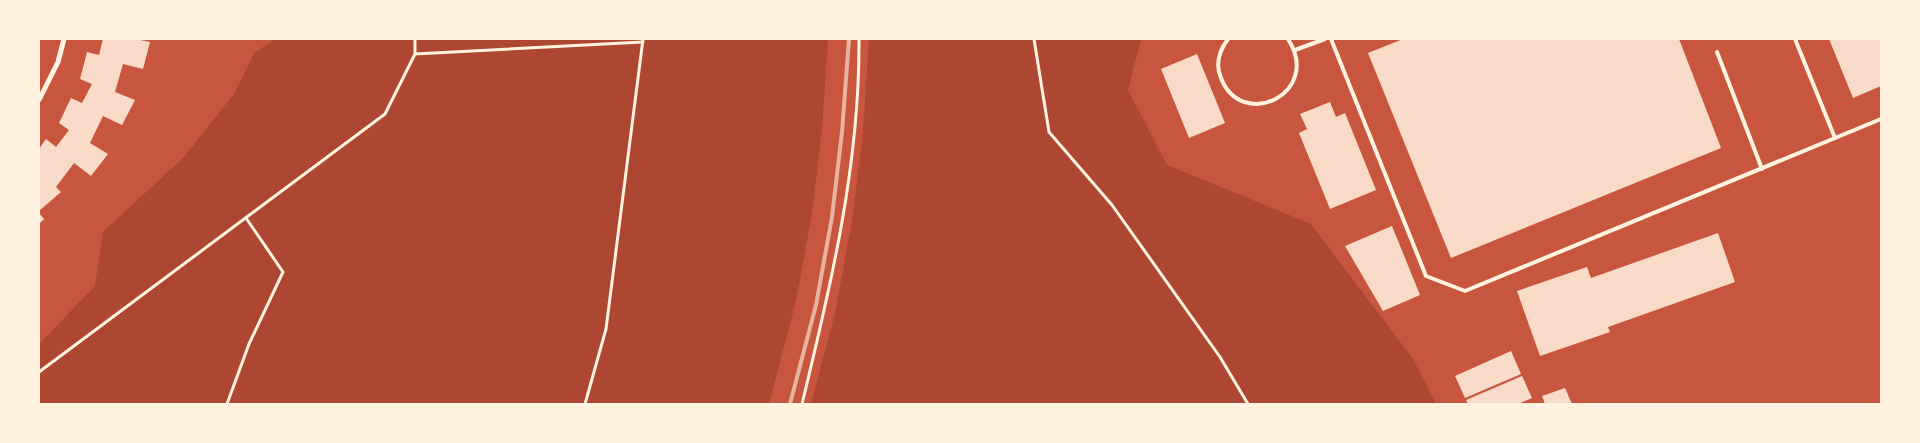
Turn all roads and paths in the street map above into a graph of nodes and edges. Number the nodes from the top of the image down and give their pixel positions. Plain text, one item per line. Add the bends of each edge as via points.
1 (64, 39) edge
2 (415, 39) edge
3 (859, 39) edge
4 (1034, 39) edge
5 (1228, 39) edge
6 (1290, 39) edge
7 (1325, 39) edge
8 (1331, 39) edge
9 (1795, 39) edge
10 (643, 40) edge
11 (1295, 51) junction
12 (1717, 52) dead end
13 (416, 54) junction
14 (39, 100) edge
15 (1881, 119) edge
16 (1835, 138) junction
17 (1762, 168) junction
18 (246, 218) junction
19 (39, 372) edge
20 (227, 404) edge
21 (585, 404) edge
22 (802, 404) edge
23 (1248, 404) edge

1 - 14 street via 58,62
2 - 13 path
3 - 22 path via 849,176 830,288
4 - 23 path via 1049,132 1112,205 1220,357
5 - 11 lane via 1218,59 1224,85 1243,101 1256,104 1269,103 1290,88 1297,70
6 - 11 lane
7 - 11 lane
8 - 17 lane via 1426,276 1465,291
9 - 16 lane
10 - 13 path
10 - 21 path via 606,329
12 - 17 lane
13 - 18 path via 385,114
15 - 16 lane
16 - 17 lane
18 - 19 path
18 - 20 path via 283,272

